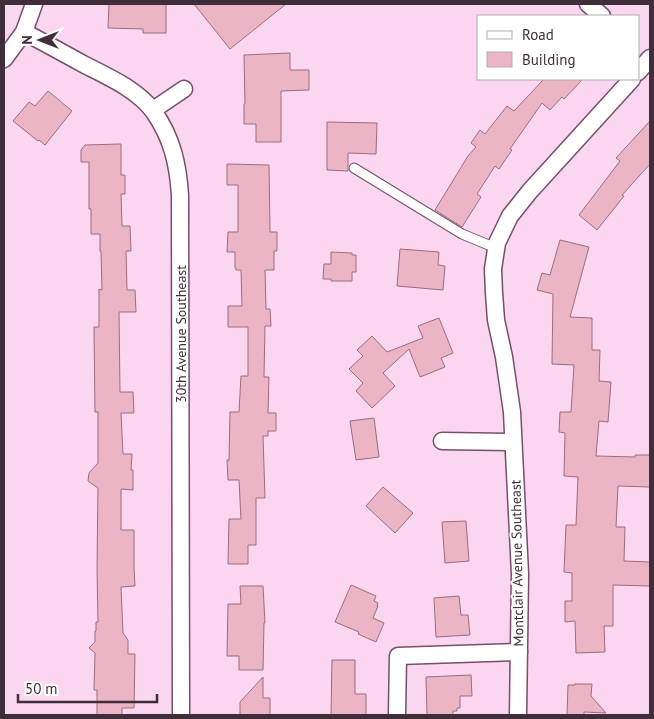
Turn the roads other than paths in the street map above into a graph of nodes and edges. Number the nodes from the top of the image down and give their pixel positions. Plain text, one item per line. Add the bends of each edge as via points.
1 (34, 4) edge
2 (588, 4) edge
3 (601, 15) edge
4 (24, 32) junction
5 (639, 49) edge
6 (4, 59) edge
7 (650, 59) edge
8 (639, 71) edge
9 (631, 80) edge
10 (184, 88) dead end
11 (153, 110) junction
12 (354, 168) dead end
13 (496, 248) junction
14 (442, 441) dead end
15 (513, 442) junction
16 (519, 652) junction
17 (181, 715) edge
18 (398, 715) edge
19 (518, 715) edge

1 - 4 street
2 - 3 street
4 - 6 street
4 - 11 street, 30th Avenue Southeast via 119,83
5 - 7 street
7 - 8 street
9 - 13 street, Montclair Avenue Southeast via 530,191 510,216
10 - 11 street
11 - 17 street, 30th Avenue Southeast via 174,152 180,195
12 - 13 lane via 462,234
13 - 15 street, Montclair Avenue Southeast via 493,268 496,320 512,412
14 - 15 street
15 - 16 street, Montclair Avenue Southeast via 520,574
16 - 18 street via 398,656
16 - 19 street, Montclair Avenue Southeast

